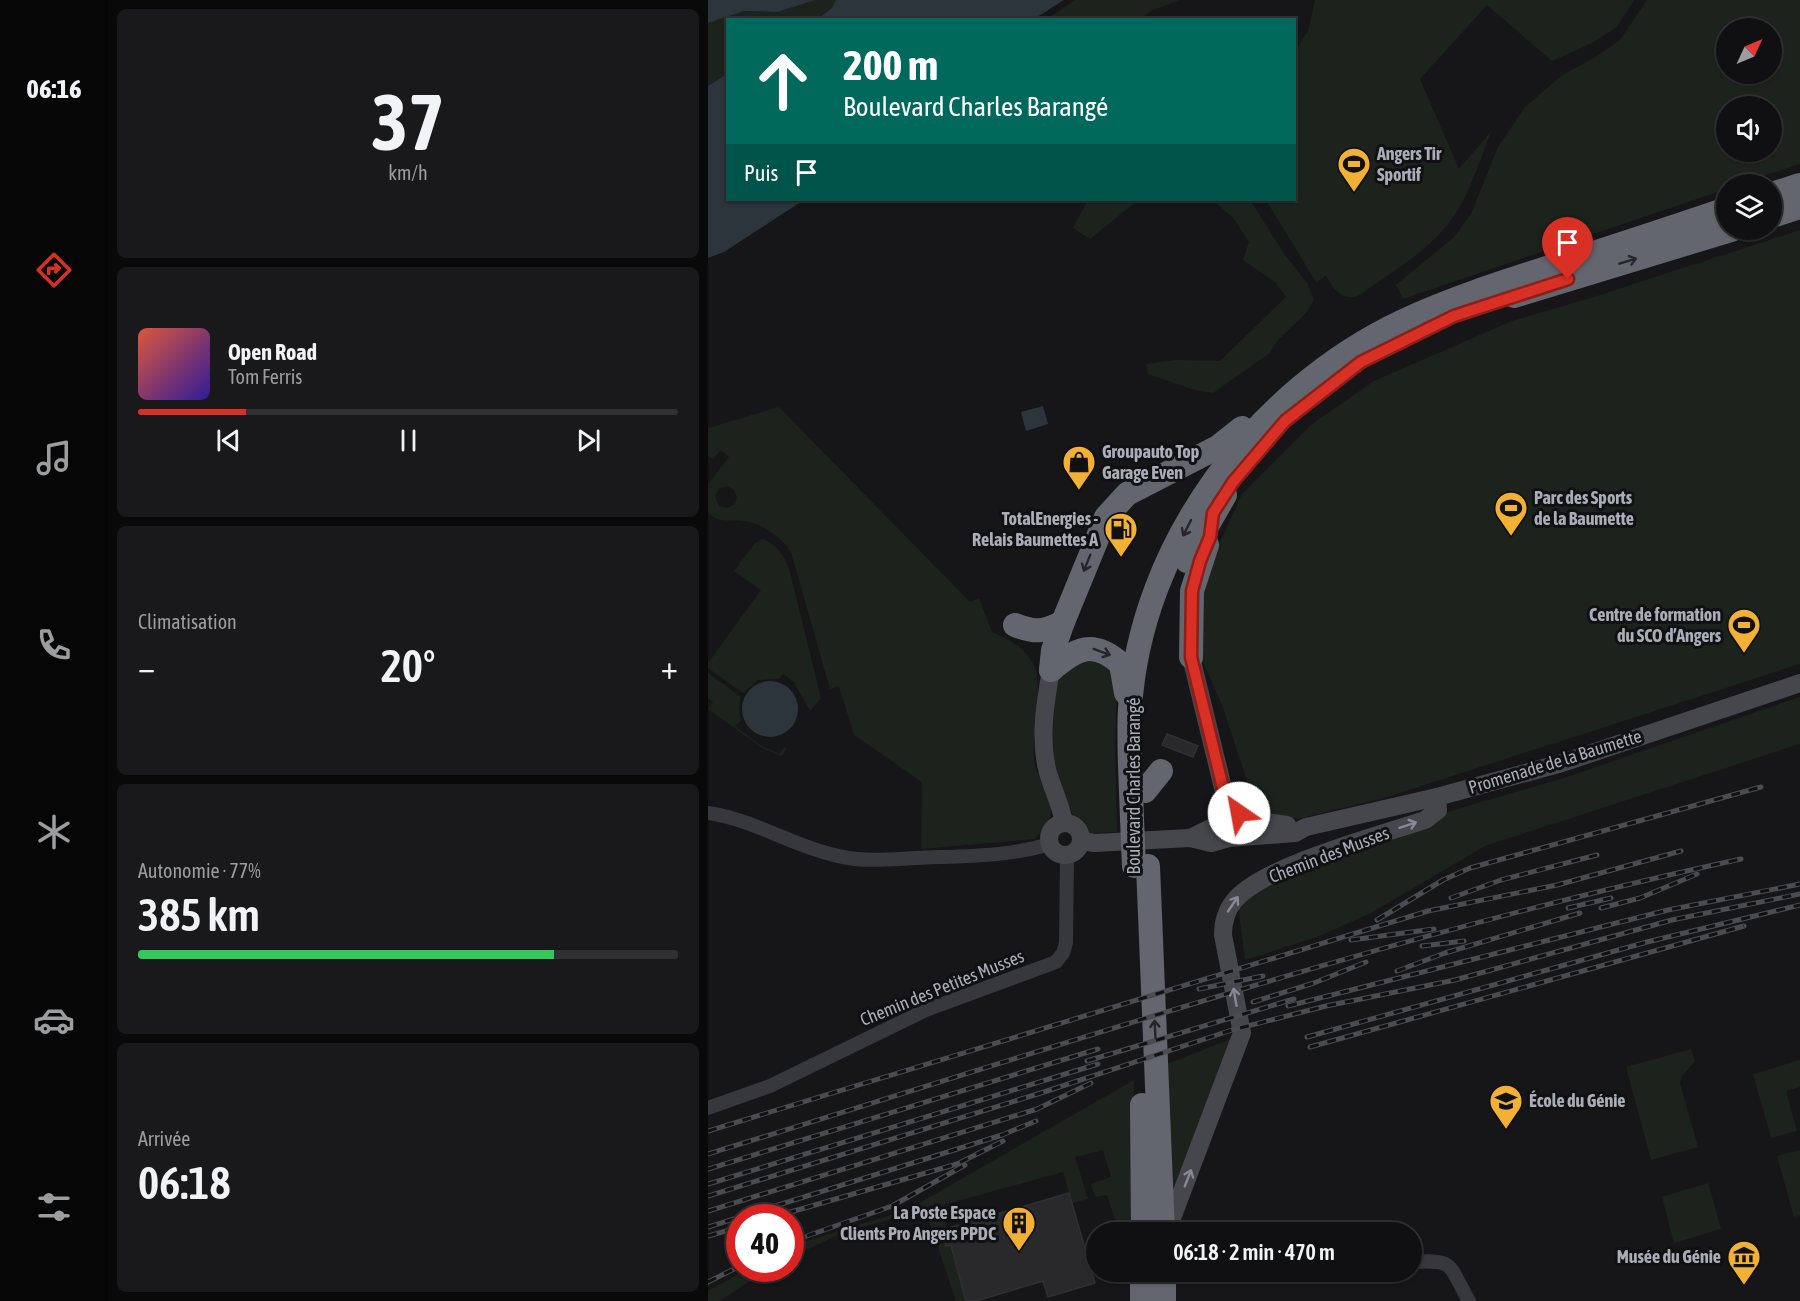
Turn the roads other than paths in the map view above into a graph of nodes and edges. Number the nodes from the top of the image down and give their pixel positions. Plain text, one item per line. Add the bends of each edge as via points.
1 (1800, 185) edge
2 (1782, 191) edge
3 (1800, 207) edge
4 (1716, 212) edge
5 (1782, 213) edge
6 (1716, 235) edge
7 (1270, 413) junction
8 (1213, 513) junction
9 (1063, 622) junction
10 (1015, 625) dead end
11 (1191, 657) joint
12 (1051, 670) junction
13 (1800, 682) edge
14 (1130, 708) junction
15 (1161, 771) dead end
16 (1145, 791) junction
17 (1437, 796) junction
18 (708, 813) edge
19 (1139, 818) junction
20 (1064, 823) junction
21 (1233, 825) junction
22 (1081, 841) junction
23 (1050, 844) junction
24 (1067, 855) junction
25 (1141, 866) junction
26 (708, 1108) edge
27 (1143, 1222) edge
28 (1162, 1222) edge
29 (1171, 1222) edge
30 (1422, 1261) edge
31 (1160, 1282) edge
32 (1170, 1282) edge
33 (1146, 1294) edge
34 (1173, 1301) edge
35 (1469, 1301) edge

1 - 2 highway
3 - 5 highway
4 - 7 highway, Boulevard Charles Barangé via 1465,295 1410,318 1351,350
8 -> 6 highway, Boulevard Charles Barangé via 1233,482 1285,421 1338,378 1389,346 1454,316
7 -> 9 highway via 1256,417 1218,447 1127,494 1106,517
7 -> 14 highway, Boulevard Charles Barangé via 1215,480 1172,555 1153,600
8 - 11 highway via 1210,537 1192,591
8 - 16 highway, Boulevard Charles Barangé via 1170,603 1153,660 1146,711
9 - 10 highway via 1045,631 1032,632
9 - 12 highway
11 - 21 street
12 -> 14 highway via 1078,650 1100,649 1121,664
12 - 20 street via 1043,712 1044,745
13 - 17 street, Promenade de la Baumette via 1562,762
14 - 19 highway, Boulevard Charles Barangé
15 - 16 highway
16 - 19 highway, Boulevard Charles Barangé
17 - 21 street, Promenade de la Baumette via 1306,827
29 -> 17 street, Chemin des Musses via 1242,1033 1223,935 1231,904 1243,891 1273,874 1425,820 1438,810
18 - 23 street via 747,822 845,858 974,855
19 - 25 highway, Boulevard Charles Barangé
20 - 22 street via 1075,826
20 - 23 street via 1052,830
21 - 22 street via 1190,838
22 - 24 street
23 - 24 street via 1056,853
24 - 26 street, Chemin des Petites Musses via 1066,943 1056,962 926,1010 770,1086
25 - 27 highway, Boulevard Charles Barangé
28 -> 25 highway, Boulevard Charles Barangé
30 - 35 street via 1446,1263
31 - 33 highway
32 - 34 street

